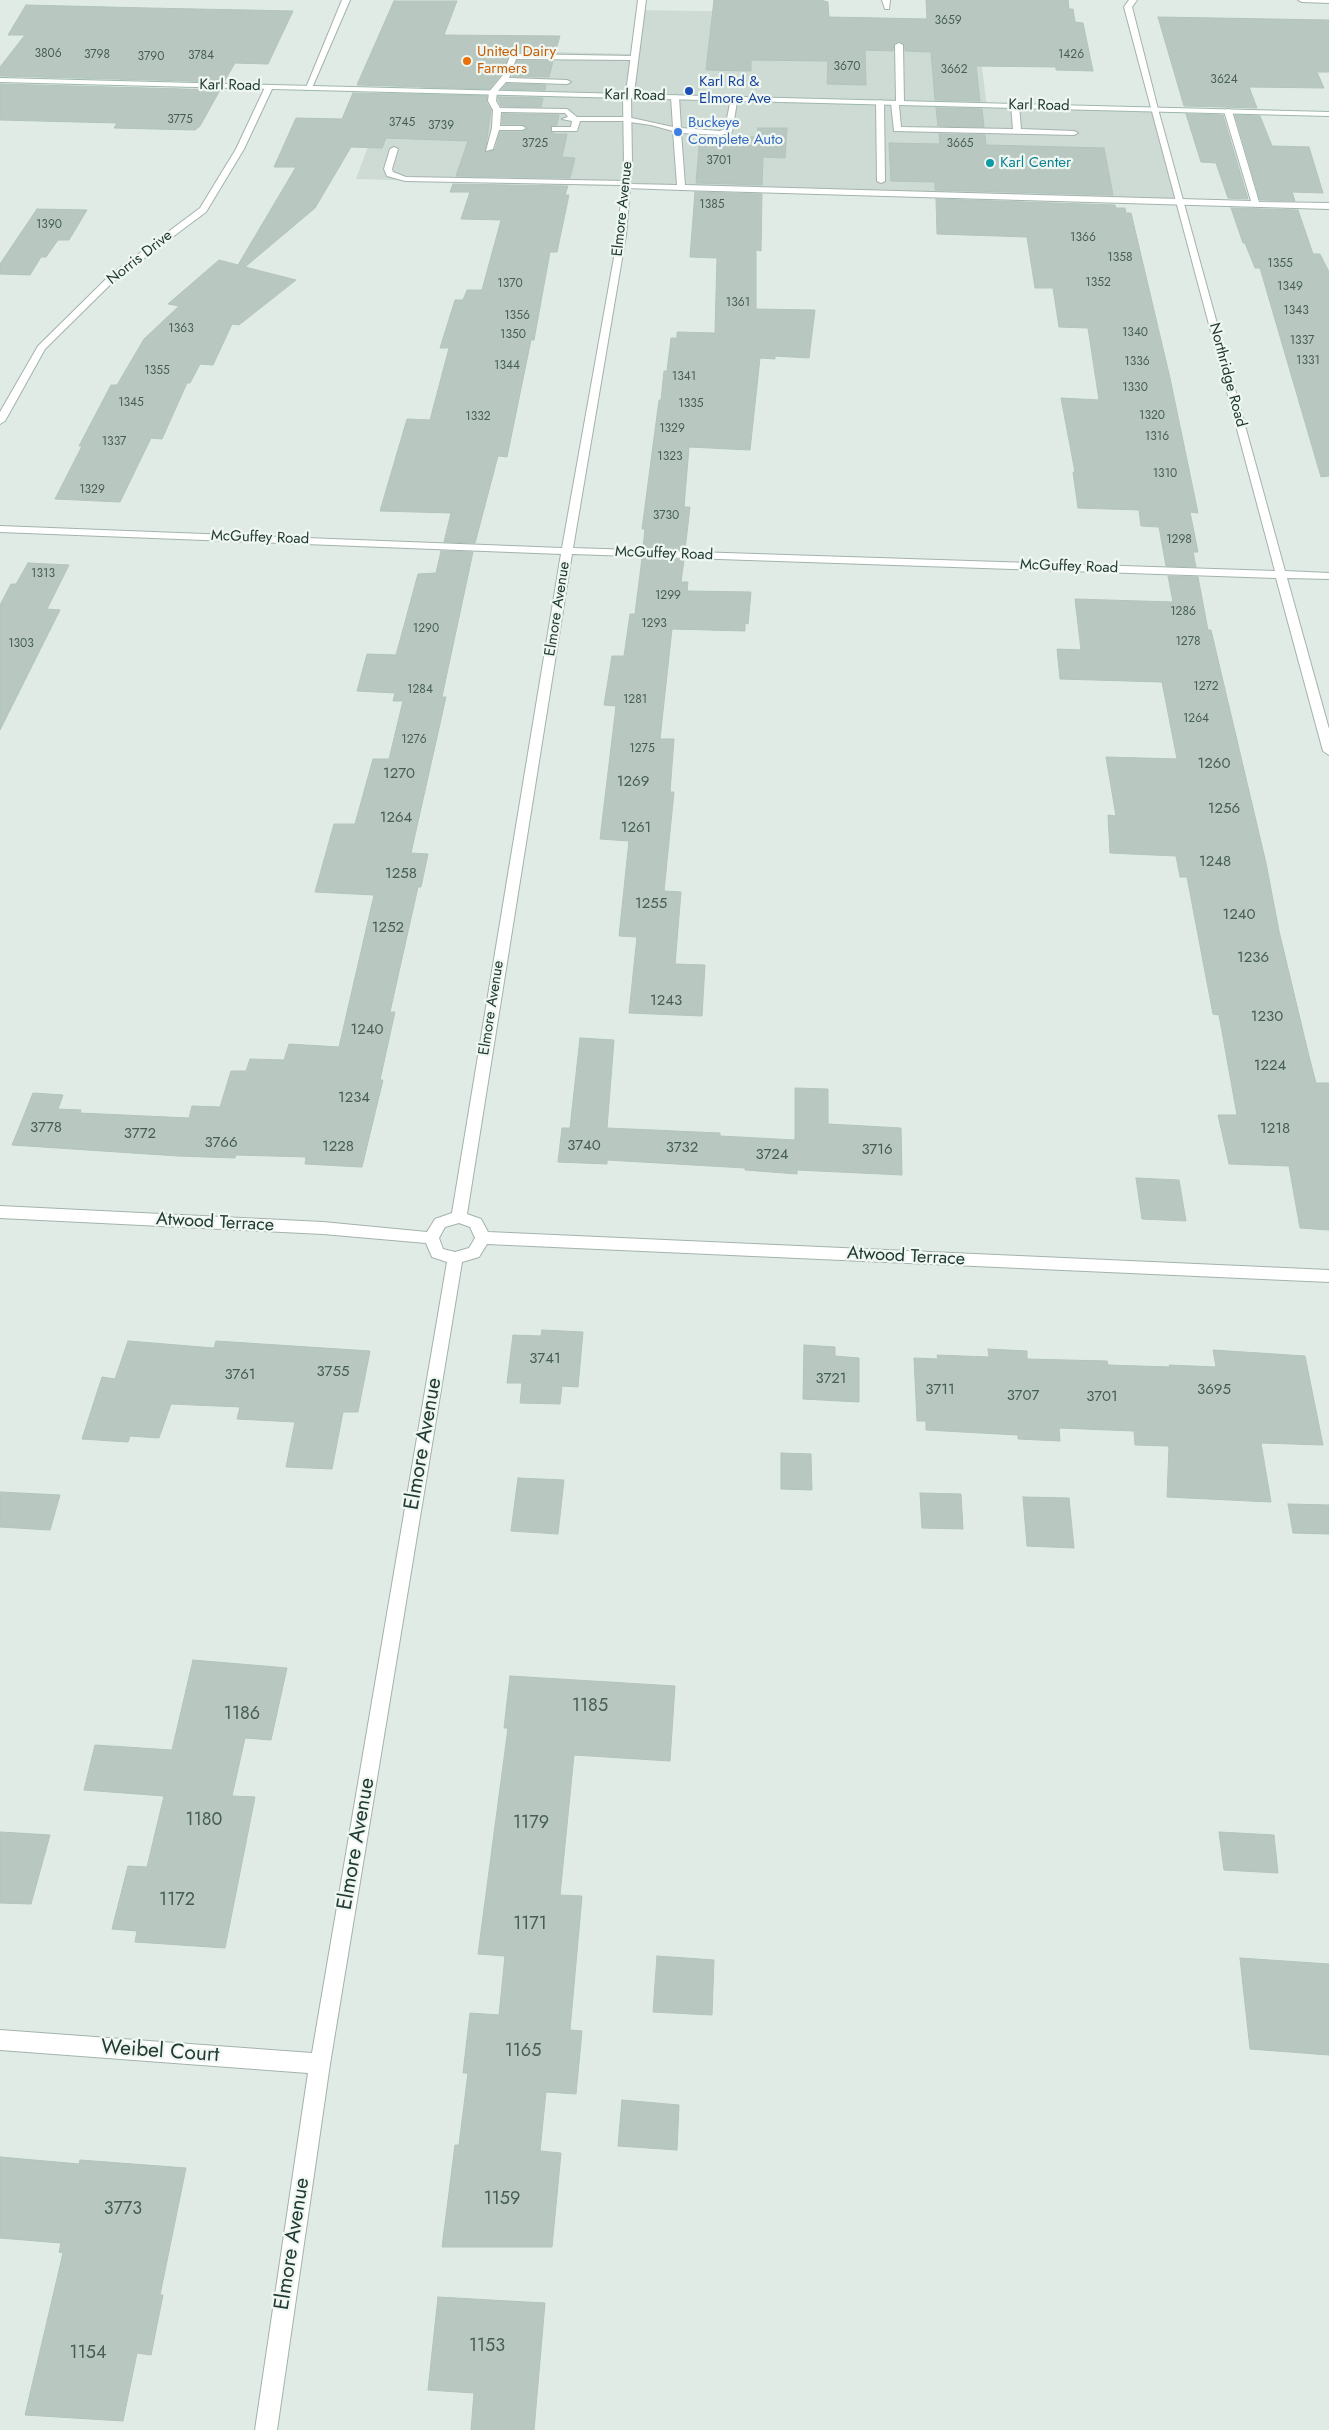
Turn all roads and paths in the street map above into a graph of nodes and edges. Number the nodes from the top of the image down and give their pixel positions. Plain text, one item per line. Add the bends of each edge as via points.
1 (346, 0) edge
2 (642, 0) edge
3 (886, 0) edge
4 (1133, 0) edge
5 (1302, 0) edge
6 (1329, 1) edge
7 (886, 8) dead end
8 (899, 45) dead end
9 (634, 58) junction
10 (570, 69) junction
11 (0, 80) edge
12 (504, 80) junction
13 (269, 87) junction
14 (308, 88) junction
15 (493, 92) junction
16 (567, 94) junction
17 (628, 96) junction
18 (675, 97) junction
19 (735, 98) junction
20 (880, 102) junction
21 (897, 103) junction
22 (1015, 106) junction
23 (1154, 109) junction
24 (567, 111) junction
25 (1228, 111) junction
26 (497, 114) junction
27 (1329, 114) edge
28 (525, 119) dead end
29 (558, 119) dead end
30 (576, 120) junction
31 (627, 120) junction
32 (496, 128) junction
33 (522, 128) dead end
34 (556, 129) dead end
35 (677, 130) junction
36 (1017, 132) junction
37 (1074, 133) dead end
38 (394, 149) dead end
39 (489, 149) dead end
40 (881, 182) dead end
41 (627, 185) junction
42 (681, 188) junction
43 (1179, 202) junction
44 (1256, 204) junction
45 (1329, 206) edge
46 (0, 421) edge
47 (0, 529) edge
48 (567, 551) junction
49 (1282, 574) junction
50 (1329, 576) edge
51 (1329, 751) edge
52 (0, 1212) edge
53 (459, 1217) junction
54 (430, 1238) junction
55 (483, 1238) junction
56 (455, 1258) junction
57 (1329, 1276) edge
58 (0, 2040) edge
59 (320, 2064) junction
60 (266, 2430) edge

1 - 14 street
2 - 9 street, Elmore Avenue
3 - 7 street
4 - 23 street, Northridge Road via 1128,7
5 - 6 street
8 - 21 street
9 - 10 street
9 - 17 street, Elmore Avenue
10 - 12 street
10 - 12 street via 519,56 513,58
10 - 16 street
11 - 13 street, Karl Road
12 - 15 street
13 - 14 street, Karl Road
13 - 46 street, Norris Drive via 240,149 203,210 112,278 41,348
14 - 15 street, Karl Road
15 - 16 street, Karl Road
15 - 26 street via 492,101
16 - 17 street, Karl Road
16 - 24 street
17 - 18 street, Karl Road
17 - 31 street, Elmore Avenue
18 - 19 street, Karl Road
18 - 35 street
19 - 20 street, Karl Road
19 - 35 street via 729,130 721,133
20 - 21 street, Karl Road
20 - 40 street
21 - 22 street, Karl Road
21 - 36 street via 897,129
22 - 23 street, Karl Road
22 - 36 street
23 - 25 street, Karl Road
23 - 43 street, Northridge Road
24 - 26 street
24 - 30 street
25 - 27 street, Karl Road
25 - 44 street
26 - 28 street
26 - 32 street
29 - 30 street
30 - 31 street
30 - 34 street via 574,129
31 - 35 street
31 - 41 street, Elmore Avenue
32 - 33 street
32 - 39 street
35 - 42 street
36 - 37 street
38 - 41 street via 388,169 390,174 405,179
41 - 42 street
41 - 48 street, Elmore Avenue via 622,235
42 - 43 street
43 - 44 street
43 - 49 street, Northridge Road
44 - 45 street
47 - 48 street, McGuffey Road
48 - 49 street, McGuffey Road
48 - 53 street, Elmore Avenue
49 - 50 street, McGuffey Road
49 - 51 street, Northridge Road
52 - 54 street, Atwood Terrace via 323,1228
53 - 54 street via 440,1223
53 - 55 street via 476,1223
54 - 56 street via 437,1252
55 - 56 street via 474,1252
55 - 57 street, Atwood Terrace
56 - 59 street, Elmore Avenue
58 - 59 street, Weibel Court
59 - 60 street, Elmore Avenue

